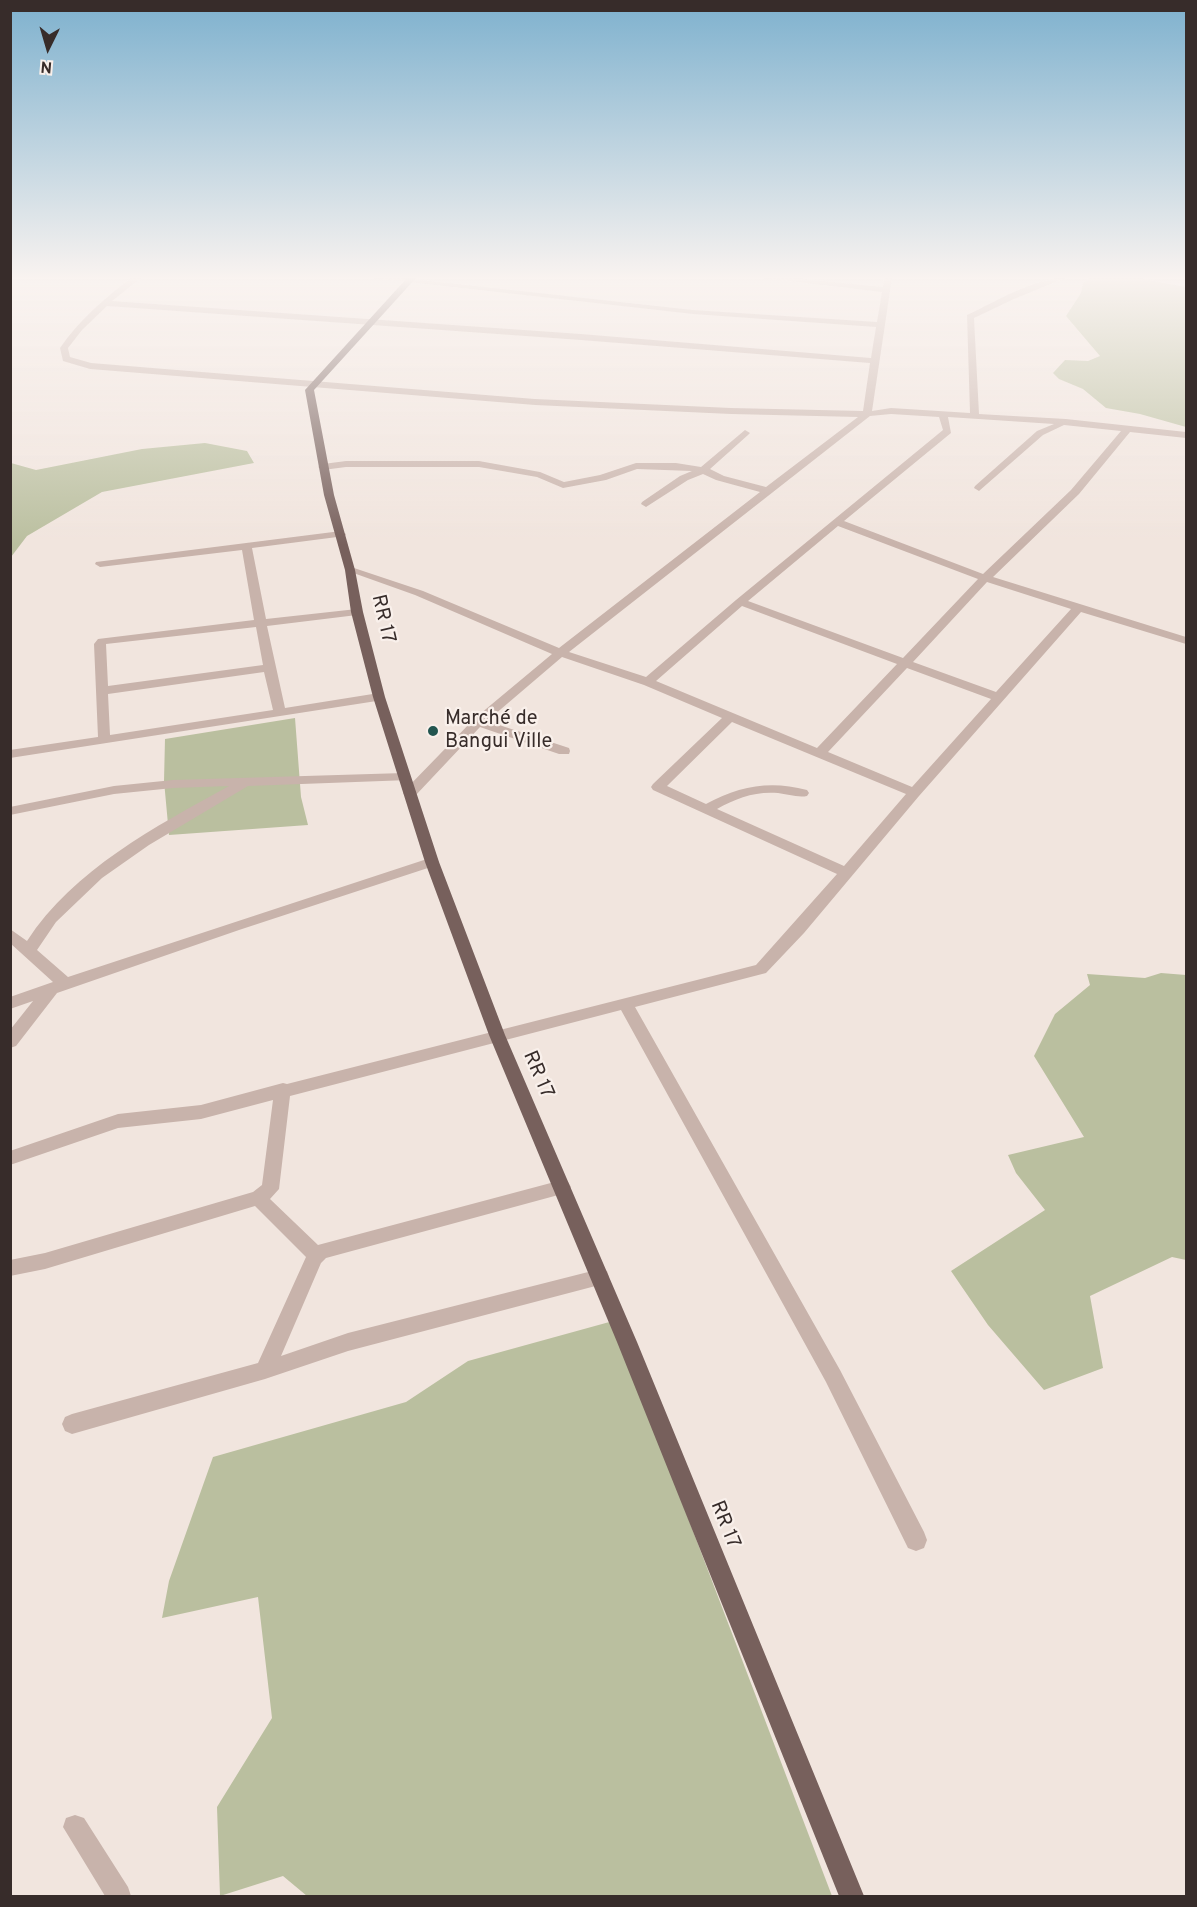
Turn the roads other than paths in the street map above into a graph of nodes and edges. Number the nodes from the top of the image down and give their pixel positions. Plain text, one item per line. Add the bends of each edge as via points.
1 (101, 367) edge
2 (329, 367) edge
3 (874, 367) edge
4 (972, 367) edge
5 (311, 386) junction
6 (867, 414) junction
7 (943, 415) junction
8 (975, 417) junction
9 (1066, 422) junction
10 (1127, 429) junction
11 (745, 433) dead end
12 (1186, 435) edge
13 (323, 467) junction
14 (703, 470) junction
15 (979, 488) dead end
16 (768, 491) junction
17 (646, 504) dead end
18 (839, 523) junction
19 (341, 534) junction
20 (246, 545) junction
21 (100, 564) dead end
22 (350, 570) junction
23 (985, 578) junction
24 (740, 602) junction
25 (1079, 607) junction
26 (357, 612) junction
27 (260, 624) junction
28 (1186, 641) edge
29 (560, 653) junction
30 (904, 663) junction
31 (269, 668) junction
32 (648, 682) junction
33 (101, 691) junction
34 (379, 697) junction
35 (1000, 698) junction
36 (280, 711) junction
37 (730, 717) junction
38 (478, 722) junction
39 (104, 738) junction
40 (564, 751) dead end
41 (10, 754) edge
42 (819, 754) junction
43 (246, 782) junction
44 (407, 785) junction
45 (802, 793) dead end
46 (914, 793) junction
47 (706, 809) junction
48 (10, 811) edge
49 (432, 862) junction
50 (845, 872) junction
51 (10, 934) edge
52 (28, 951) junction
53 (58, 986) junction
54 (10, 1003) edge
55 (625, 1003) junction
56 (497, 1035) junction
57 (10, 1042) edge
58 (283, 1089) junction
59 (10, 1158) edge
60 (562, 1187) junction
61 (258, 1198) junction
62 (316, 1255) junction
63 (10, 1268) edge
64 (600, 1277) junction
65 (266, 1370) junction
66 (72, 1424) dead end
67 (916, 1540) dead end
68 (75, 1827) dead end
69 (119, 1896) edge
70 (852, 1896) edge

1 - 5 street
2 - 5 main road
3 - 6 street
4 - 8 street
5 - 6 street via 535,402
5 - 13 main road, RR 17 / RR 17 via 310,400
6 - 7 street via 891,411
6 - 16 street
7 - 8 street
7 - 18 street via 948,431
8 - 9 street
9 - 10 street
9 - 15 street via 1040,432
10 - 12 street
10 - 23 street via 1075,492
11 - 14 street
13 - 14 street via 479,464 540,475 564,485 636,466
13 - 19 main road, RR 17 / RR 17
14 - 16 street
14 - 17 street
16 - 29 street
18 - 23 street
18 - 24 street
19 - 20 street
19 - 22 main road, RR 17 / RR 17
20 - 21 street
20 - 27 street
22 - 26 main road, RR 17 / RR 17
22 - 29 street via 419,593
23 - 25 street
23 - 30 street
24 - 30 street
24 - 32 street
25 - 28 street
25 - 35 street
26 - 27 street
26 - 34 main road, RR 17 / RR 17
27 - 31 street
27 - 33 street via 102,642
29 - 32 street
29 - 38 street
30 - 35 street
30 - 42 street
31 - 33 street
31 - 36 street
32 - 37 street
33 - 39 street
34 - 36 street
34 - 44 main road, RR 17 / RR 17
35 - 46 street
36 - 39 street
37 - 42 street
37 - 47 street via 658,787
38 - 40 street
38 - 44 street
39 - 41 street
42 - 46 street
43 - 44 street
43 - 48 street via 114,790
43 - 52 street via 107,866 54,915
44 - 49 main road, RR 17 / RR 17
45 - 47 street via 751,789
46 - 50 street
47 - 50 street
49 - 53 street
49 - 56 main road, RR 17 / RR 17
50 - 55 street via 760,969
51 - 52 street
52 - 53 street
53 - 54 street
53 - 57 street
55 - 56 street
55 - 67 street via 833,1376
56 - 58 street
56 - 60 main road, RR 17 / RR 17
58 - 59 street via 201,1112 110,1123
58 - 61 street via 270,1189
60 - 62 street
60 - 64 main road, RR 17 / RR 17
61 - 62 street
61 - 63 street
62 - 65 street
64 - 65 street via 348,1342
64 - 70 main road, RR 17 / RR 17
65 - 66 street
68 - 69 street

